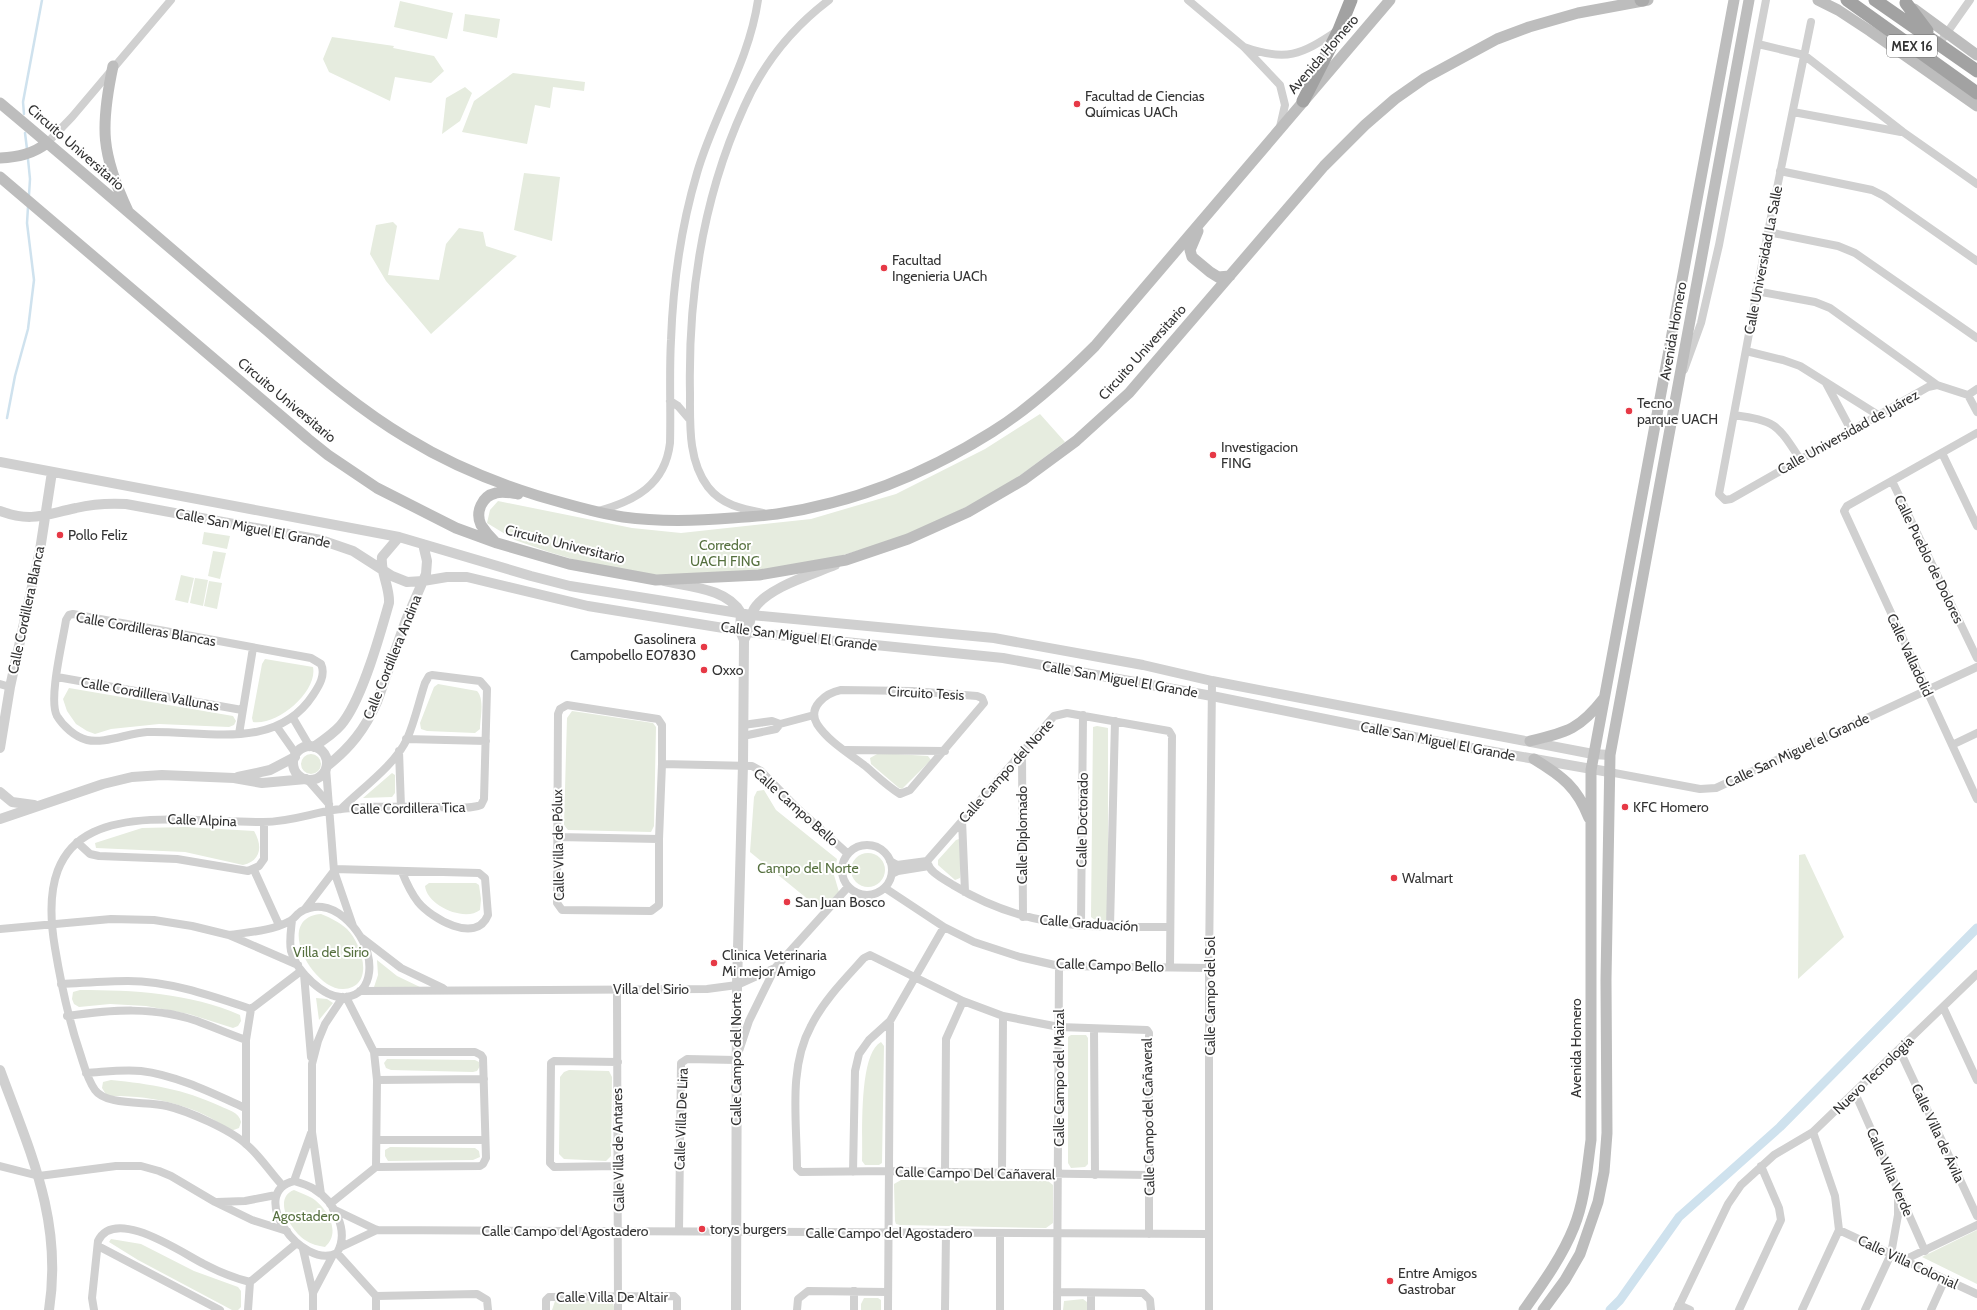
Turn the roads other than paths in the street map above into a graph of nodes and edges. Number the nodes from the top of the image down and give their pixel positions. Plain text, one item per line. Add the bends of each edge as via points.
1 (171, 0) edge
2 (758, 0) edge
3 (1188, 0) edge
4 (1351, 0) edge
5 (1390, 0) edge
6 (1642, 0) edge
7 (1648, 0) edge
8 (1734, 0) edge
9 (1749, 0) edge
10 (1766, 0) edge
11 (1818, 0) edge
12 (1846, 0) edge
13 (1875, 0) edge
14 (1970, 0) edge
15 (826, 1) edge
16 (1904, 2) edge
17 (1810, 22) dead end
18 (1339, 30) junction
19 (1940, 39) junction
20 (1758, 44) junction
21 (1244, 47) junction
22 (1804, 55) junction
23 (1977, 55) edge
24 (114, 66) junction
25 (1977, 71) edge
26 (1977, 93) edge
27 (1303, 101) junction
28 (0, 103) edge
29 (1977, 106) edge
30 (0, 112) edge
31 (1793, 112) junction
32 (21, 120) junction
33 (1280, 128) junction
34 (1903, 132) junction
35 (47, 143) junction
36 (0, 158) edge
37 (1780, 171) junction
38 (0, 177) edge
39 (1977, 184) edge
40 (130, 215) junction
41 (1200, 222) junction
42 (1768, 232) junction
43 (1977, 261) edge
44 (1230, 276) junction
45 (1756, 291) junction
46 (1977, 338) edge
47 (1746, 351) junction
48 (1679, 381) junction
49 (1826, 382) junction
50 (1937, 385) junction
51 (1977, 389) edge
52 (1968, 395) junction
53 (670, 401) junction
54 (1977, 412) edge
55 (1734, 415) junction
56 (1878, 415) junction
57 (690, 421) junction
58 (1851, 430) junction
59 (1977, 433) edge
60 (1942, 453) junction
61 (1800, 459) junction
62 (0, 462) edge
63 (52, 472) junction
64 (1892, 481) junction
65 (537, 496) junction
66 (1722, 498) joint
67 (0, 511) edge
68 (596, 512) junction
69 (776, 514) junction
70 (45, 517) junction
71 (1977, 526) edge
72 (399, 537) junction
73 (423, 544) junction
74 (497, 544) junction
75 (846, 560) junction
76 (383, 569) junction
77 (656, 580) junction
78 (423, 581) junction
79 (746, 614) junction
80 (744, 635) junction
81 (254, 648) junction
82 (1977, 658) edge
83 (1977, 667) edge
84 (57, 677) junction
85 (1212, 681) junction
86 (0, 684) edge
87 (10, 687) junction
88 (1927, 690) junction
89 (1212, 696) junction
90 (1605, 696) junction
91 (242, 710) junction
92 (814, 715) junction
93 (1083, 716) junction
94 (293, 718) junction
95 (1115, 721) junction
96 (780, 724) junction
97 (743, 725) junction
98 (277, 727) junction
99 (1977, 733) edge
100 (239, 734) junction
101 (743, 736) junction
102 (406, 739) junction
103 (486, 741) junction
104 (1530, 741) junction
105 (1952, 745) junction
106 (312, 747) junction
107 (0, 748) edge
108 (845, 750) junction
109 (399, 751) junction
110 (945, 751) junction
111 (1022, 753) junction
112 (1593, 754) junction
113 (1610, 755) junction
114 (296, 756) junction
115 (1534, 759) junction
116 (662, 764) junction
117 (743, 764) junction
118 (326, 767) junction
119 (1591, 770) junction
120 (1609, 772) junction
121 (234, 778) junction
122 (307, 780) junction
123 (0, 792) edge
124 (1977, 797) edge
125 (38, 806) junction
126 (330, 807) junction
127 (401, 807) junction
128 (341, 809) junction
129 (0, 818) edge
130 (962, 820) junction
131 (264, 822) junction
132 (1591, 823) junction
133 (557, 837) junction
134 (659, 839) junction
135 (77, 842) junction
136 (847, 853) junction
137 (890, 861) junction
138 (928, 864) junction
139 (254, 870) junction
140 (334, 870) junction
141 (402, 872) junction
142 (892, 874) junction
143 (848, 887) junction
144 (885, 888) junction
145 (965, 892) junction
146 (305, 909) junction
147 (1023, 917) junction
148 (292, 920) junction
149 (50, 924) junction
150 (279, 925) junction
151 (1081, 925) junction
152 (1170, 926) junction
153 (354, 927) junction
154 (944, 927) junction
155 (1110, 927) junction
156 (0, 929) edge
157 (229, 935) junction
158 (361, 937) junction
159 (1059, 966) junction
160 (1170, 967) junction
161 (775, 968) junction
162 (1209, 968) junction
163 (301, 970) junction
164 (1977, 974) edge
165 (914, 978) junction
166 (61, 984) junction
167 (737, 985) junction
168 (446, 990) junction
169 (617, 990) junction
170 (360, 991) junction
171 (344, 997) junction
172 (963, 1001) junction
173 (1943, 1007) junction
174 (251, 1009) junction
175 (67, 1016) junction
176 (1003, 1016) junction
177 (890, 1021) junction
178 (1059, 1027) junction
179 (1094, 1029) junction
180 (246, 1040) junction
181 (1899, 1049) junction
182 (374, 1052) junction
183 (736, 1060) junction
184 (618, 1062) junction
185 (312, 1064) junction
186 (0, 1070) edge
187 (86, 1073) junction
188 (484, 1079) junction
189 (377, 1080) junction
190 (1977, 1080) edge
191 (1855, 1093) junction
192 (245, 1108) junction
193 (312, 1132) junction
194 (1813, 1132) junction
195 (376, 1140) junction
196 (485, 1140) junction
197 (246, 1144) junction
198 (0, 1166) edge
199 (618, 1166) junction
200 (1761, 1166) junction
201 (376, 1167) junction
202 (889, 1171) junction
203 (801, 1172) joint
204 (853, 1172) junction
205 (945, 1172) junction
206 (1002, 1173) junction
207 (1058, 1174) junction
208 (1096, 1175) junction
209 (1149, 1175) junction
210 (38, 1176) junction
211 (294, 1181) junction
212 (282, 1185) junction
213 (1898, 1191) junction
214 (276, 1194) junction
215 (321, 1194) junction
216 (215, 1202) junction
217 (332, 1206) junction
218 (1977, 1216) edge
219 (1977, 1225) edge
220 (377, 1230) junction
221 (1839, 1230) junction
222 (287, 1231) junction
223 (619, 1231) junction
224 (679, 1232) junction
225 (736, 1232) junction
226 (889, 1233) junction
227 (946, 1233) junction
228 (1000, 1233) junction
229 (1058, 1234) junction
230 (1149, 1234) junction
231 (1209, 1234) junction
232 (98, 1246) junction
233 (300, 1246) junction
234 (1925, 1250) junction
235 (337, 1252) junction
236 (1891, 1254) junction
237 (1904, 1260) junction
238 (1945, 1279) junction
239 (250, 1282) junction
240 (854, 1291) junction
241 (888, 1292) junction
242 (1058, 1292) junction
243 (313, 1293) junction
244 (1091, 1293) junction
245 (1977, 1294) edge
246 (376, 1296) junction
247 (618, 1297) junction
248 (1678, 1307) edge
249 (49, 1310) edge
250 (94, 1310) edge
251 (220, 1310) edge
252 (248, 1310) edge
253 (313, 1310) edge
254 (376, 1310) edge
255 (488, 1310) edge
256 (546, 1310) edge
257 (618, 1310) edge
258 (677, 1310) edge
259 (736, 1310) edge
260 (797, 1310) edge
261 (854, 1310) edge
262 (888, 1310) edge
263 (945, 1310) edge
264 (1000, 1310) edge
265 (1057, 1310) edge
266 (1091, 1310) edge
267 (1152, 1310) edge
268 (1209, 1310) edge
269 (1524, 1310) edge
270 (1543, 1310) edge
271 (1690, 1310) edge
272 (1739, 1310) edge
273 (1802, 1310) edge
274 (1865, 1310) edge
275 (1931, 1310) edge

1 - 24 street
2 - 53 street via 746,49 703,155 689,204 674,290 670,342
3 - 21 street
4 - 18 highway
5 - 27 main road, Avenida Homero
6 - 7 main road, Circuito Universitario
6 - 44 main road, Circuito Universitario via 1578,13 1529,27 1497,39 1425,78 1395,99 1324,166
8 - 90 main road, Avenida Homero
9 - 48 main road, Avenida Homero
10 - 20 street
11 - 29 main road via 1890,44
12 - 26 highway, MEX 16
13 - 19 highway, MEX 16
14 - 19 street
15 - 57 street via 794,30 767,66 744,107 717,180 697,266 691,312
16 - 19 highway
17 - 22 street, Calle Universidad La Salle
18 - 21 street via 1312,47 1294,54 1268,55
18 - 27 highway
19 - 23 main road
19 - 25 highway, MEX 16
20 - 22 street
20 - 48 street via 1719,245 1701,323
21 - 33 street via 1280,85 1285,105
22 - 31 street, Calle Universidad La Salle
22 - 34 street
24 - 35 street
24 - 40 main road via 105,113 106,147 115,183
27 - 33 main road, Avenida Homero
28 - 32 main road, Circuito Universitario
30 - 32 main road
31 - 34 street
31 - 37 street, Calle Universidad La Salle
32 - 35 main road, Circuito Universitario
33 - 41 main road, Circuito Universitario
34 - 39 street
35 - 36 main road via 26,155
35 - 40 main road, Circuito Universitario
37 - 42 street, Calle Universidad La Salle
37 - 43 street via 1866,188 1879,193
38 - 74 main road, Circuito Universitario via 328,455 404,503
40 - 65 main road, Circuito Universitario via 379,421 459,466
41 - 44 main road via 1190,253 1218,277
41 - 69 main road, Circuito Universitario via 1095,346 1047,392 993,432 919,472 838,502
42 - 45 street, Calle Universidad La Salle
42 - 46 street via 1838,246 1855,253
44 - 75 main road, Circuito Universitario via 1129,393 1051,461 993,498 955,518 908,539
45 - 47 street, Calle Universidad La Salle
45 - 50 street via 1815,302 1830,308
47 - 49 street via 1793,364
47 - 55 street, Calle Universidad La Salle
48 - 113 main road, Avenida Homero
49 - 56 street
49 - 58 street
50 - 52 street, Calle Universidad de Juárez
50 - 56 street, Calle Universidad de Juárez via 1920,391
51 - 52 street
52 - 54 street
53 - 57 street via 678,406
53 - 68 street via 669,451 659,474 633,499 622,505
55 - 61 street via 1761,419 1774,426 1785,436
55 - 66 street, Calle Universidad La Salle via 1719,492
56 - 58 street, Calle Universidad de Juárez
57 - 69 street via 695,462 709,488 730,505 744,510
58 - 61 street, Calle Universidad de Juárez
59 - 60 street
60 - 64 street
60 - 71 street
61 - 66 street, Calle Universidad de Juárez via 1731,499
62 - 63 street, Calle San Miguel El Grande
63 - 70 street, Calle Cordillera Blanca
63 - 72 street, Calle San Miguel El Grande
64 - 82 street, Calle Pueblo de Dolores
64 - 88 street, Calle Valladolid via 1847,506 1844,511
65 - 68 main road, Circuito Universitario
65 - 74 main road via 496,493 482,503 479,519 484,530
67 - 70 street, Calle San Miguel El Grande via 11,515
68 - 69 main road, Circuito Universitario via 624,517 677,520
70 - 76 street, Calle San Miguel El Grande via 90,505 126,504 321,540 353,551
70 - 87 street, Calle Cordillera Blanca
72 - 73 street, Calle San Miguel El Grande
72 - 76 street via 382,557
73 - 78 street via 427,561
73 - 79 street, Calle San Miguel El Grande via 551,582
74 - 77 main road, Circuito Universitario via 569,564
75 - 77 main road, Circuito Universitario via 759,575
75 - 79 street via 779,589
76 - 78 street, Calle San Miguel El Grande via 407,582
76 - 106 street via 389,603 356,698 344,722
77 - 79 street via 719,594
78 - 80 street, Calle San Miguel El Grande via 467,577 588,606
78 - 118 street, Calle Cordillera Andina via 372,714 348,749
79 - 80 street, Calle Campo del Norte
79 - 85 street, Calle San Miguel El Grande via 994,638 1143,665
80 - 89 street, Calle San Miguel El Grande via 983,655
80 - 97 street, Calle Campo del Norte
81 - 84 street, Calle Cordilleras Blancas via 73,614 66,620
81 - 91 street
81 - 94 street, Calle Cordilleras Blancas via 310,658 321,664 323,673 317,689
83 - 88 street, Calle San Miguel el Grande
84 - 91 street, Calle Cordillera Vallunas
84 - 100 street, Calle Cordilleras Blancas via 54,702 57,715 69,729 86,740 97,741 146,732
85 - 89 street, Calle Campo del Sol
85 - 104 street, Calle San Miguel El Grande
86 - 87 street
87 - 107 street, Calle Cordillera Blanca
88 - 105 street, Calle Valladolid
88 - 120 street, Calle San Miguel el Grande via 1716,788 1700,789
89 - 115 street, Calle San Miguel El Grande
89 - 162 street, Calle Campo del Sol
90 - 104 main road via 1589,716 1572,730
90 - 112 main road, Avenida Homero
91 - 100 street
92 - 96 street
92 - 108 street, Circuito Tesis via 828,737
92 - 110 street, Circuito Tesis via 822,699 841,690 912,691 982,698 983,707
93 - 95 street, Calle Campo del Norte
93 - 111 street, Calle Campo del Norte via 1062,713 1054,716
93 - 151 street, Calle Doctorado
94 - 98 street, Calle Cordilleras Blancas
94 - 106 street
95 - 152 street, Calle Campo del Norte via 1171,732
95 - 155 street
96 - 97 street via 772,721
96 - 101 street via 776,729
97 - 101 street, Calle Campo del Norte
98 - 100 street, Calle Cordilleras Blancas via 261,732
98 - 114 street
99 - 105 street
101 - 117 street, Calle Campo del Norte
102 - 103 street
102 - 103 street, Calle Cordillera Tica via 425,683 432,675 480,682 486,686
102 - 109 street, Calle Cordillera Tica
103 - 127 street, Calle Cordillera Tica via 484,799 481,805
104 - 112 street, Calle San Miguel El Grande
105 - 124 street, Calle Valladolid
106 - 114 street via 302,748
106 - 118 street via 325,755
108 - 110 street
108 - 110 street, Circuito Tesis via 898,793 903,794 910,790
109 - 127 street
109 - 128 street, Calle Cordillera Tica
111 - 130 street, Calle Campo del Norte
111 - 147 street, Calle Diplomado
112 - 113 street, Calle San Miguel El Grande
112 - 119 main road, Avenida Homero
113 - 120 main road, Avenida Homero
114 - 121 street via 270,770
114 - 122 street via 295,771
115 - 119 street, Calle San Miguel El Grande
115 - 132 main road via 1556,772 1573,788
116 - 117 street
116 - 133 street, Calle Villa de Pólux via 662,726 658,719 567,705 563,707 558,714
116 - 134 street, Calle Villa de Pólux
117 - 136 street, Calle Campo Bello via 761,772
117 - 167 street, Calle Campo del Norte
118 - 122 street via 317,778
118 - 126 street
119 - 120 street, Calle San Miguel El Grande
119 - 132 main road, Avenida Homero
120 - 270 main road via 1607,1133 1604,1172 1598,1202 1580,1254
121 - 122 street via 262,783
121 - 125 street via 162,775 132,777
122 - 126 street
123 - 125 street via 12,802
125 - 129 street
126 - 128 street, Calle Cordillera Tica
126 - 131 street, Calle Alpina via 301,818
126 - 140 street
127 - 128 street, Calle Cordillera Tica
130 - 138 street, Calle Campo del Norte
130 - 145 street
131 - 135 street, Calle Alpina via 182,819 134,821 98,830
131 - 139 street via 264,859
132 - 269 main road, Avenida Homero via 1591,1140 1583,1194 1575,1226 1552,1272
133 - 134 street
133 - 134 street, Calle Villa de Pólux via 557,903 566,911 655,909 660,901
135 - 139 street via 90,854 99,856 177,859 241,871
135 - 149 street, Calle Alpina via 66,855 56,877
136 - 137 street via 860,845 874,845 886,853
136 - 143 street via 841,866 841,874
137 - 138 street via 897,865
137 - 142 street
138 - 142 street
138 - 145 street, Calle Graduación via 942,878
139 - 150 street
140 - 141 street
140 - 146 street
140 - 153 street
141 - 141 street via 482,873 485,878 488,915 486,919 472,928 438,919 418,902
142 - 144 street
143 - 144 street via 854,892 866,895
143 - 161 street, Calle Campo del Norte
144 - 154 street, Calle Campo Bello
145 - 147 street, Calle Graduación
146 - 148 street
146 - 153 street via 322,907 334,911
147 - 151 street, Calle Graduación
148 - 150 street
148 - 163 street via 291,950
149 - 156 street
149 - 157 street via 111,919 154,920
149 - 166 street, Calle Alpina
150 - 157 street via 260,931
151 - 155 street, Calle Graduación
152 - 155 street, Calle Graduación
152 - 160 street
153 - 158 street
154 - 159 street, Calle Campo Bello via 991,948
154 - 165 street
157 - 163 street
158 - 168 street via 401,968
158 - 170 street via 370,966 369,976
159 - 160 street, Calle Campo Bello
159 - 178 street, Calle Campo del Maizal
160 - 162 street, Calle Campo Bello
161 - 167 street, Calle Campo del Norte
161 - 183 street, Calle Campo del Norte via 749,1020
162 - 231 street, Calle Campo del Sol
163 - 171 street via 320,988
163 - 174 street
163 - 185 street
164 - 173 street, Nuevo Tecnologia
165 - 172 street, Calle Campo del Cañaveral
165 - 177 street
165 - 203 street, Calle Campo del Cañaveral via 874,955 867,956 829,998 811,1026 800,1056 796,1078 797,1168
166 - 174 street via 129,981 151,983 205,994
166 - 175 street, Calle Alpina
167 - 169 street, Villa del Sirio via 707,989
167 - 183 street, Calle Campo del Norte
168 - 169 street, Villa del Sirio
168 - 170 street, Villa del Sirio
169 - 184 street, Calle Villa de Antares
170 - 171 street
171 - 182 street
171 - 185 street via 325,1024
172 - 176 street, Calle Campo del Cañaveral
172 - 205 street via 946,1039
173 - 181 street, Nuevo Tecnologia
173 - 190 street
174 - 180 street
175 - 180 street via 133,1009 197,1021
175 - 187 street, Calle Alpina
176 - 178 street, Calle Campo del Cañaveral
176 - 206 street
177 - 202 street
177 - 204 street via 864,1046 855,1071
178 - 179 street, Calle Campo del Cañaveral
178 - 207 street, Calle Campo del Maizal
179 - 208 street
179 - 209 street, Calle Campo del Cañaveral via 1145,1029 1149,1033
180 - 192 street
181 - 191 street, Nuevo Tecnologia
181 - 218 street, Calle Villa de Ávila
182 - 188 street via 475,1052 483,1058
182 - 189 street
183 - 224 street, Calle Villa De Lira via 687,1059 680,1066
183 - 225 street, Calle Campo del Norte
184 - 199 street, Calle Villa de Antares
184 - 199 street via 551,1063 550,1163 554,1167
185 - 193 street
186 - 210 street
187 - 192 street via 142,1071 206,1091
187 - 197 street, Calle Alpina via 94,1089 106,1099 168,1106 216,1126
188 - 189 street
188 - 196 street
189 - 195 street
191 - 194 street, Nuevo Tecnologia
191 - 213 street, Calle Villa Verde
192 - 197 street
193 - 211 street
193 - 215 street
194 - 200 street, Nuevo Tecnologia via 1774,1155
194 - 221 street via 1835,1196
195 - 196 street
195 - 201 street
196 - 201 street via 486,1158 480,1166
197 - 212 street, Calle Alpina
198 - 210 street
199 - 223 street, Calle Villa de Antares
200 - 248 street, Nuevo Tecnologia via 1732,1196
200 - 272 street via 1779,1208 1781,1220
201 - 217 street
202 - 204 street, Calle Campo Del Cañaveral
202 - 205 street, Calle Campo Del Cañaveral
202 - 226 street
203 - 204 street, Calle Campo Del Cañaveral
205 - 206 street, Calle Campo Del Cañaveral
206 - 207 street, Calle Campo Del Cañaveral
207 - 208 street, Calle Campo Del Cañaveral
207 - 229 street, Calle Campo del Maizal
208 - 209 street, Calle Campo Del Cañaveral
209 - 230 street, Calle Campo del Cañaveral
210 - 216 street via 116,1166 141,1166 171,1176
210 - 249 street via 49,1219 53,1256
211 - 212 street
211 - 215 street via 310,1186
212 - 214 street
213 - 234 street, Calle Villa Verde
213 - 236 street via 1898,1215
214 - 216 street via 246,1201
214 - 222 street via 277,1212
215 - 217 street
216 - 222 street via 252,1220
217 - 220 street
217 - 235 street via 341,1230
219 - 234 street
220 - 223 street, Calle Campo del Agostadero
220 - 235 street
221 - 236 street, Calle Villa Colonial
221 - 273 street
222 - 233 street
223 - 224 street, Calle Campo del Agostadero
223 - 247 street, Calle Villa de Antares
224 - 225 street, Calle Campo del Agostadero
225 - 226 street, Calle Campo del Agostadero
225 - 259 street, Calle Campo del Norte
226 - 227 street, Calle Campo del Agostadero
226 - 241 street
227 - 228 street, Calle Campo del Agostadero
227 - 263 street
228 - 229 street, Calle Campo del Agostadero
228 - 264 street
229 - 230 street, Calle Campo del Agostadero
229 - 242 street, Calle Campo del Maizal
230 - 231 street, Calle Campo del Agostadero
231 - 268 street, Calle Campo del Sol
232 - 239 street via 100,1238 107,1230 118,1227 132,1230 166,1243 225,1274
232 - 250 street via 92,1298
232 - 251 street
233 - 235 street via 321,1256
233 - 239 street
233 - 243 street
234 - 237 street
235 - 243 street
235 - 246 street
236 - 237 street, Calle Villa Colonial
236 - 274 street
237 - 238 street, Calle Villa Colonial
238 - 245 street, Calle Villa Colonial
238 - 275 street
239 - 252 street
240 - 241 street
240 - 260 street via 808,1291 798,1299
240 - 261 street
241 - 262 street
242 - 244 street
242 - 265 street, Calle Campo del Maizal
243 - 253 street
244 - 266 street
244 - 267 street via 1144,1293 1150,1300
246 - 254 street
246 - 255 street via 477,1294 486,1300
247 - 256 street, Calle Villa De Altair via 549,1297 546,1300
247 - 257 street, Calle Villa de Antares
247 - 258 street, Calle Villa De Altair via 674,1296 677,1299
248 - 271 street

